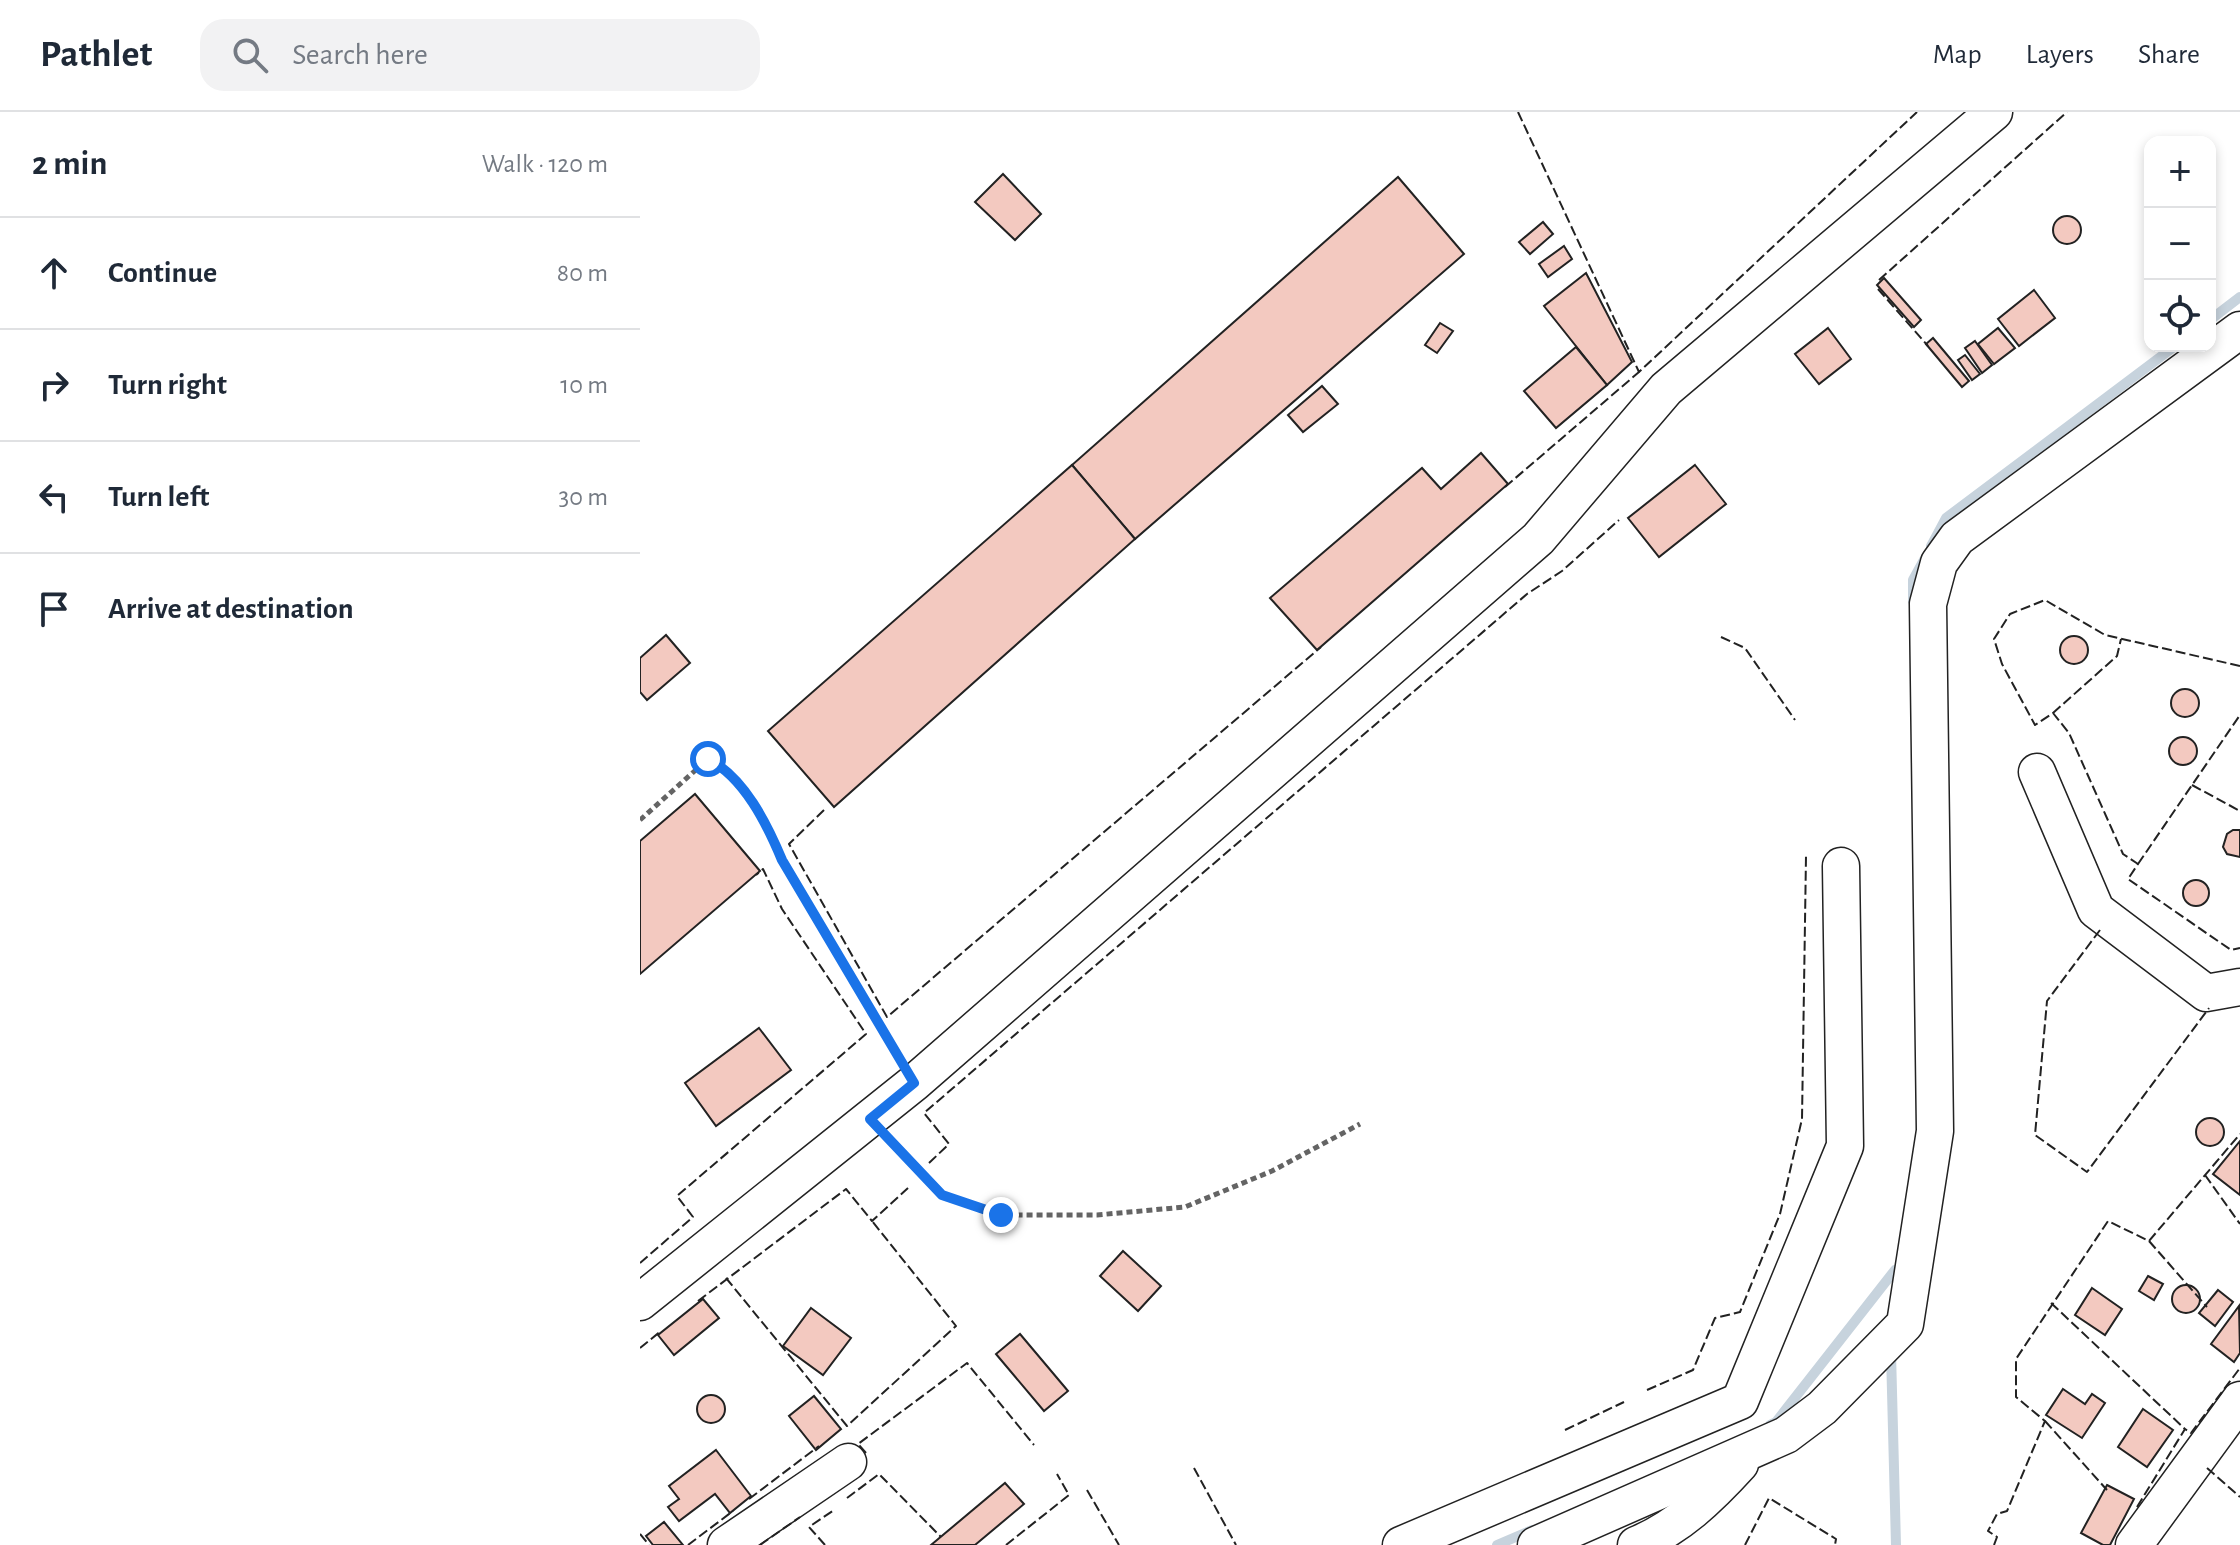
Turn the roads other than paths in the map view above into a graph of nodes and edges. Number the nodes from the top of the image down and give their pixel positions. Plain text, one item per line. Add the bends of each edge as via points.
1 (1994, 112) edge
2 (2240, 330) edge
3 (2037, 772) dead end
4 (1841, 866) dead end
5 (2240, 987) edge
6 (640, 1302) edge
7 (2240, 1400) edge
8 (1752, 1451) junction
9 (848, 1462) dead end
10 (726, 1545) edge
11 (1401, 1545) edge
12 (1536, 1545) edge
13 (1636, 1545) edge
14 (2134, 1545) edge

1 - 6 street via 1666,389 1538,539 914,1083
2 - 8 street via 1957,538 1939,563 1928,604 1935,1131 1905,1324 1822,1408 1786,1435
3 - 5 street via 2096,910 2206,993
4 - 11 street via 1845,1146 1740,1401
7 - 14 street
8 - 12 street
8 - 13 street via 1664,1534
9 - 10 street

